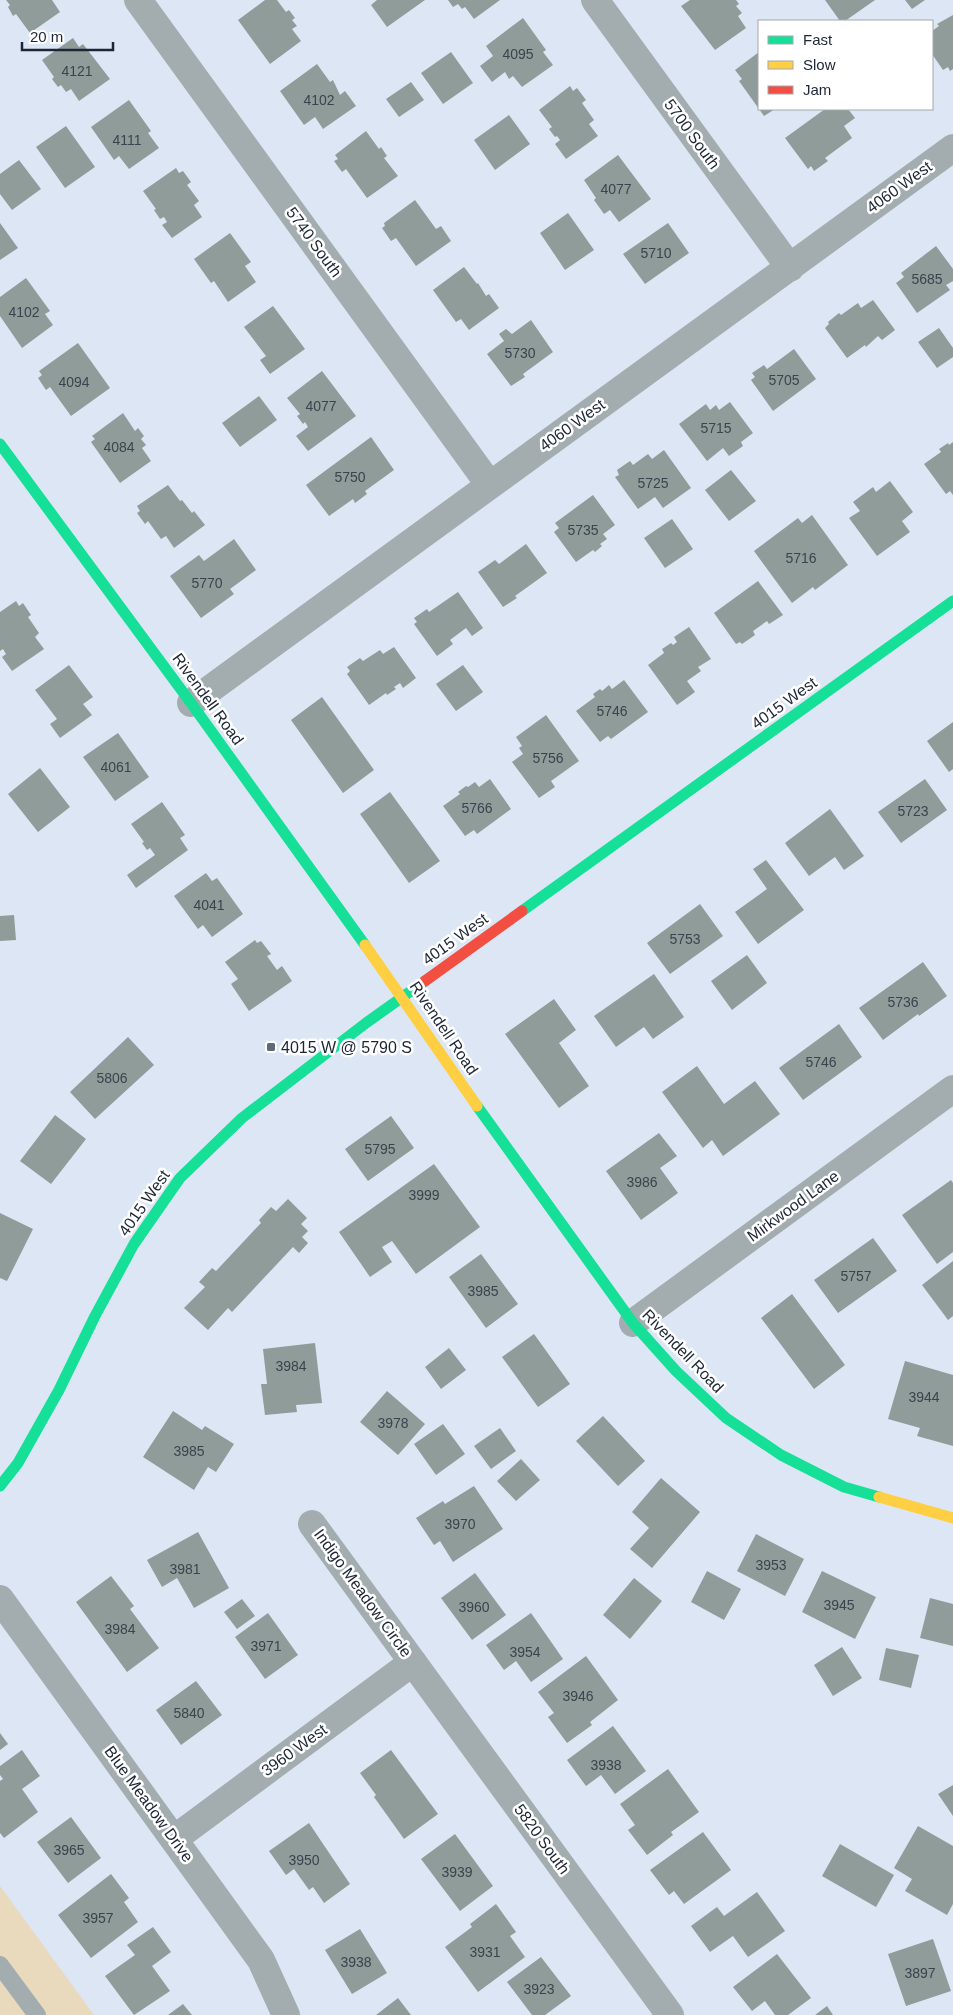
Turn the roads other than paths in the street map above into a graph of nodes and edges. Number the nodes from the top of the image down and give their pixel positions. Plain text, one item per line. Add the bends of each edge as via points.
1 (138, 0) edge
2 (595, 0) edge
3 (953, 148) edge
4 (790, 268) junction
5 (0, 444) edge
6 (489, 484) junction
7 (953, 601) edge
8 (191, 703) junction
9 (403, 996) junction
10 (953, 1089) edge
11 (633, 1323) junction
12 (0, 1486) edge
13 (953, 1518) edge
14 (312, 1524) dead end
15 (0, 1599) edge
16 (413, 1662) junction
17 (174, 1838) junction
18 (0, 1965) edge
19 (37, 2015) edge
20 (286, 2015) edge
21 (670, 2015) edge

1 - 6 street, 5740 South
2 - 4 street, 5700 South
3 - 4 street, 4060 West
4 - 6 street, 4060 West
5 - 8 street, Rivendell Road
6 - 8 street, 4060 West
7 - 9 street, 4015 West
8 - 9 street, Rivendell Road
9 - 11 street, Rivendell Road via 442,1056
9 - 12 street, 4015 West via 242,1118 180,1178 134,1244 59,1390 18,1463
10 - 11 street, Mirkwood Lane
11 - 13 street, Rivendell Road via 676,1371 726,1418 781,1455 844,1487
14 - 16 street, Indigo Meadow Circle
15 - 17 street, Blue Meadow Drive
16 - 17 street, 3960 West
16 - 21 street, 5820 South
17 - 20 street, Blue Meadow Drive via 261,1960
18 - 19 lane

